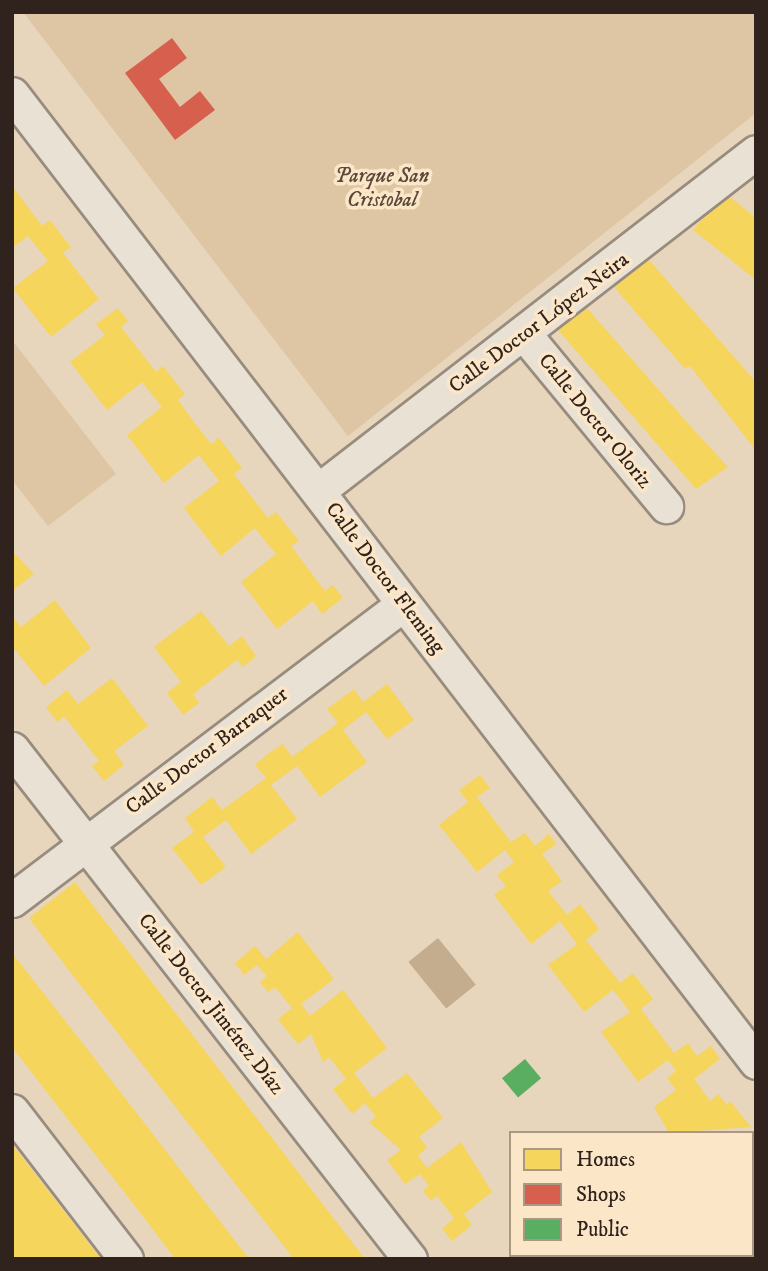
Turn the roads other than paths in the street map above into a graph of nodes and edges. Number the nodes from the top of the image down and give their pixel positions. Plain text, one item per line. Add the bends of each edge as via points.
1 (12, 94) edge
2 (748, 171) edge
3 (524, 335) junction
4 (319, 490) junction
5 (666, 506) dead end
6 (403, 604) junction
7 (12, 749) edge
8 (85, 844) junction
9 (12, 900) edge
10 (756, 1062) edge
11 (12, 1111) edge
12 (126, 1259) edge
13 (410, 1259) edge

1 - 4 street, Calle Doctor Fleming
2 - 3 street, Calle Doctor López Neira
3 - 4 street, Calle Doctor López Neira
3 - 5 street, Calle Doctor Oloriz
4 - 6 street, Calle Doctor Fleming
6 - 8 street, Calle Doctor Barraquer
6 - 10 street, Calle Doctor Fleming
7 - 8 street, Calle Doctor Jiménez Díaz
8 - 9 street, Calle Doctor Barraquer
8 - 13 street, Calle Doctor Jiménez Díaz
11 - 12 street

